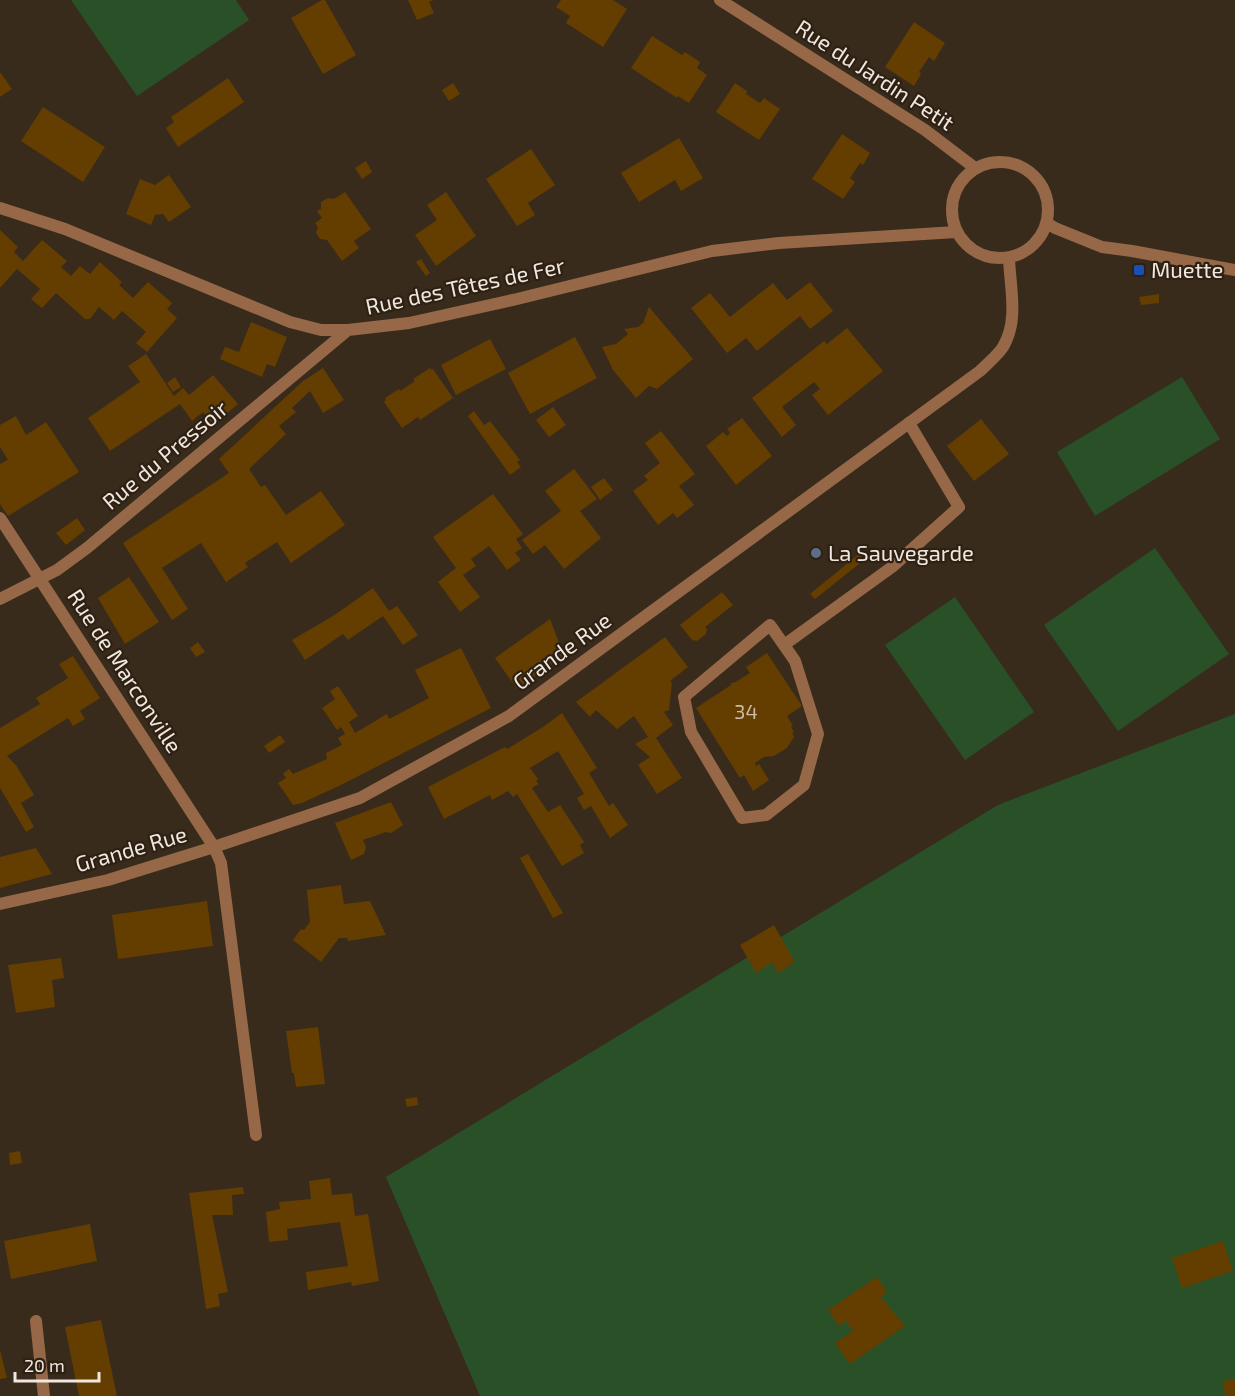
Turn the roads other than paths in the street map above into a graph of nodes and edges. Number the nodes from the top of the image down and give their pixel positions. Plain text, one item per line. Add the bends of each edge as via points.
1 (720, 0) edge
2 (975, 168) junction
3 (2, 206) edge
4 (1047, 223) junction
5 (956, 232) junction
6 (1009, 258) junction
7 (1235, 270) edge
8 (348, 330) junction
9 (909, 423) junction
10 (0, 518) edge
11 (40, 579) junction
12 (0, 599) edge
13 (784, 645) junction
14 (214, 847) junction
15 (0, 904) edge
16 (256, 1135) dead end
17 (36, 1321) dead end
18 (44, 1396) edge

1 - 2 street, Rue du Jardin Petit via 925,130
2 - 4 street via 998,161 1020,166 1038,180 1048,201
2 - 5 street via 958,184 951,208
3 - 8 street, Rue des Têtes de Fer via 290,322 321,330
4 - 6 street via 1026,252
4 - 7 street via 1102,248
5 - 6 street via 978,254
5 - 8 street, Rue des Têtes de Fer via 711,251 485,306
6 - 9 street, Grande Rue via 1009,336 980,371
8 - 11 street, Rue du Pressoir via 120,522
9 - 13 street via 959,507 892,567
9 - 14 street, Grande Rue via 509,716 360,798
10 - 11 street, Rue de Marconville
11 - 12 street, Rue du Pressoir
11 - 14 street, Rue de Marconville
13 - 13 street via 795,661 818,734 804,785 766,814 742,818 691,732 684,697 770,625
14 - 15 street, Grande Rue via 108,880
14 - 16 street, Rue de Marconville via 221,863
17 - 18 street

